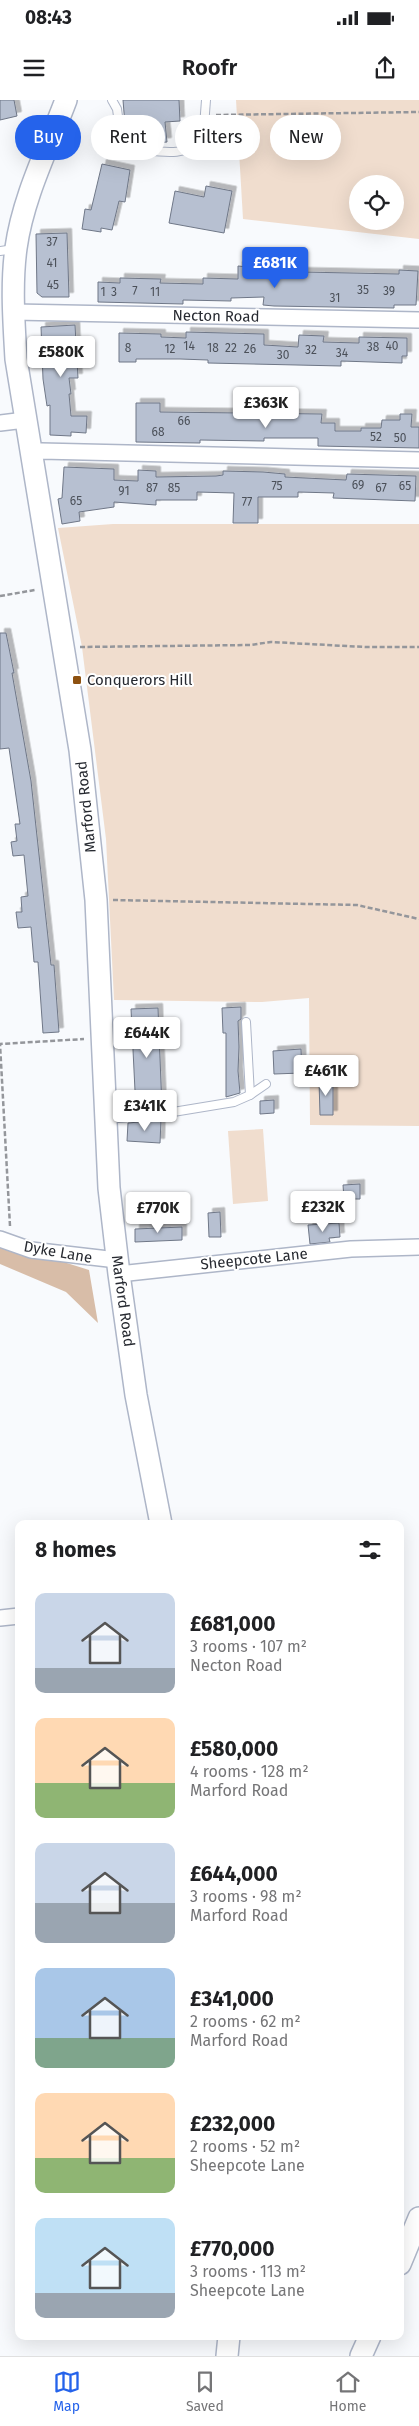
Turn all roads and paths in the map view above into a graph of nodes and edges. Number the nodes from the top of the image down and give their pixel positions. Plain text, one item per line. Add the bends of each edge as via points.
1 (66, 100) edge
2 (112, 100) edge
3 (206, 100) edge
4 (419, 112) edge
5 (206, 115) joint
6 (175, 152) edge
7 (8, 250) edge
8 (14, 312) junction
9 (419, 320) edge
10 (25, 420) junction
11 (0, 423) edge
12 (31, 453) junction
13 (419, 460) edge
14 (54, 586) junction
15 (0, 596) edge
16 (64, 647) junction
17 (419, 647) edge
18 (96, 900) junction
19 (419, 919) edge
20 (246, 1022) dead end
21 (102, 1038) junction
22 (266, 1084) dead end
23 (250, 1095) junction
24 (105, 1119) junction
25 (6, 1241) edge
26 (419, 1247) edge
27 (118, 1267) junction
28 (160, 1520) edge
29 (15, 1616) edge
30 (0, 1618) edge
31 (419, 2218) edge
32 (404, 2254) edge
33 (229, 2340) edge
34 (368, 2340) edge
35 (227, 2356) edge
36 (362, 2356) edge

1 - 7 street, Marford Road
2 - 6 lane via 118,109 122,138 134,149
3 - 5 lane
4 - 5 path
7 - 8 street, Marford Road
8 - 9 street, Necton Road
8 - 10 street, Marford Road via 16,359
10 - 11 street
10 - 12 street, Marford Road
12 - 13 street
12 - 14 street, Marford Road
14 - 15 path
14 - 16 street, Marford Road
16 - 17 path via 271,642
16 - 18 street, Marford Road via 80,750
18 - 19 path via 357,904
18 - 21 street, Marford Road
20 - 23 lane
21 - 24 street, Marford Road
21 - 25 path via 0,1044
22 - 23 lane
23 - 24 lane via 234,1102
24 - 27 street, Marford Road
25 - 27 street, Dyke Lane via 31,1250
26 - 27 street, Sheepcote Lane via 351,1249
27 - 28 street, Marford Road via 136,1395
29 - 30 street
31 - 32 street
33 - 35 street
34 - 36 street

